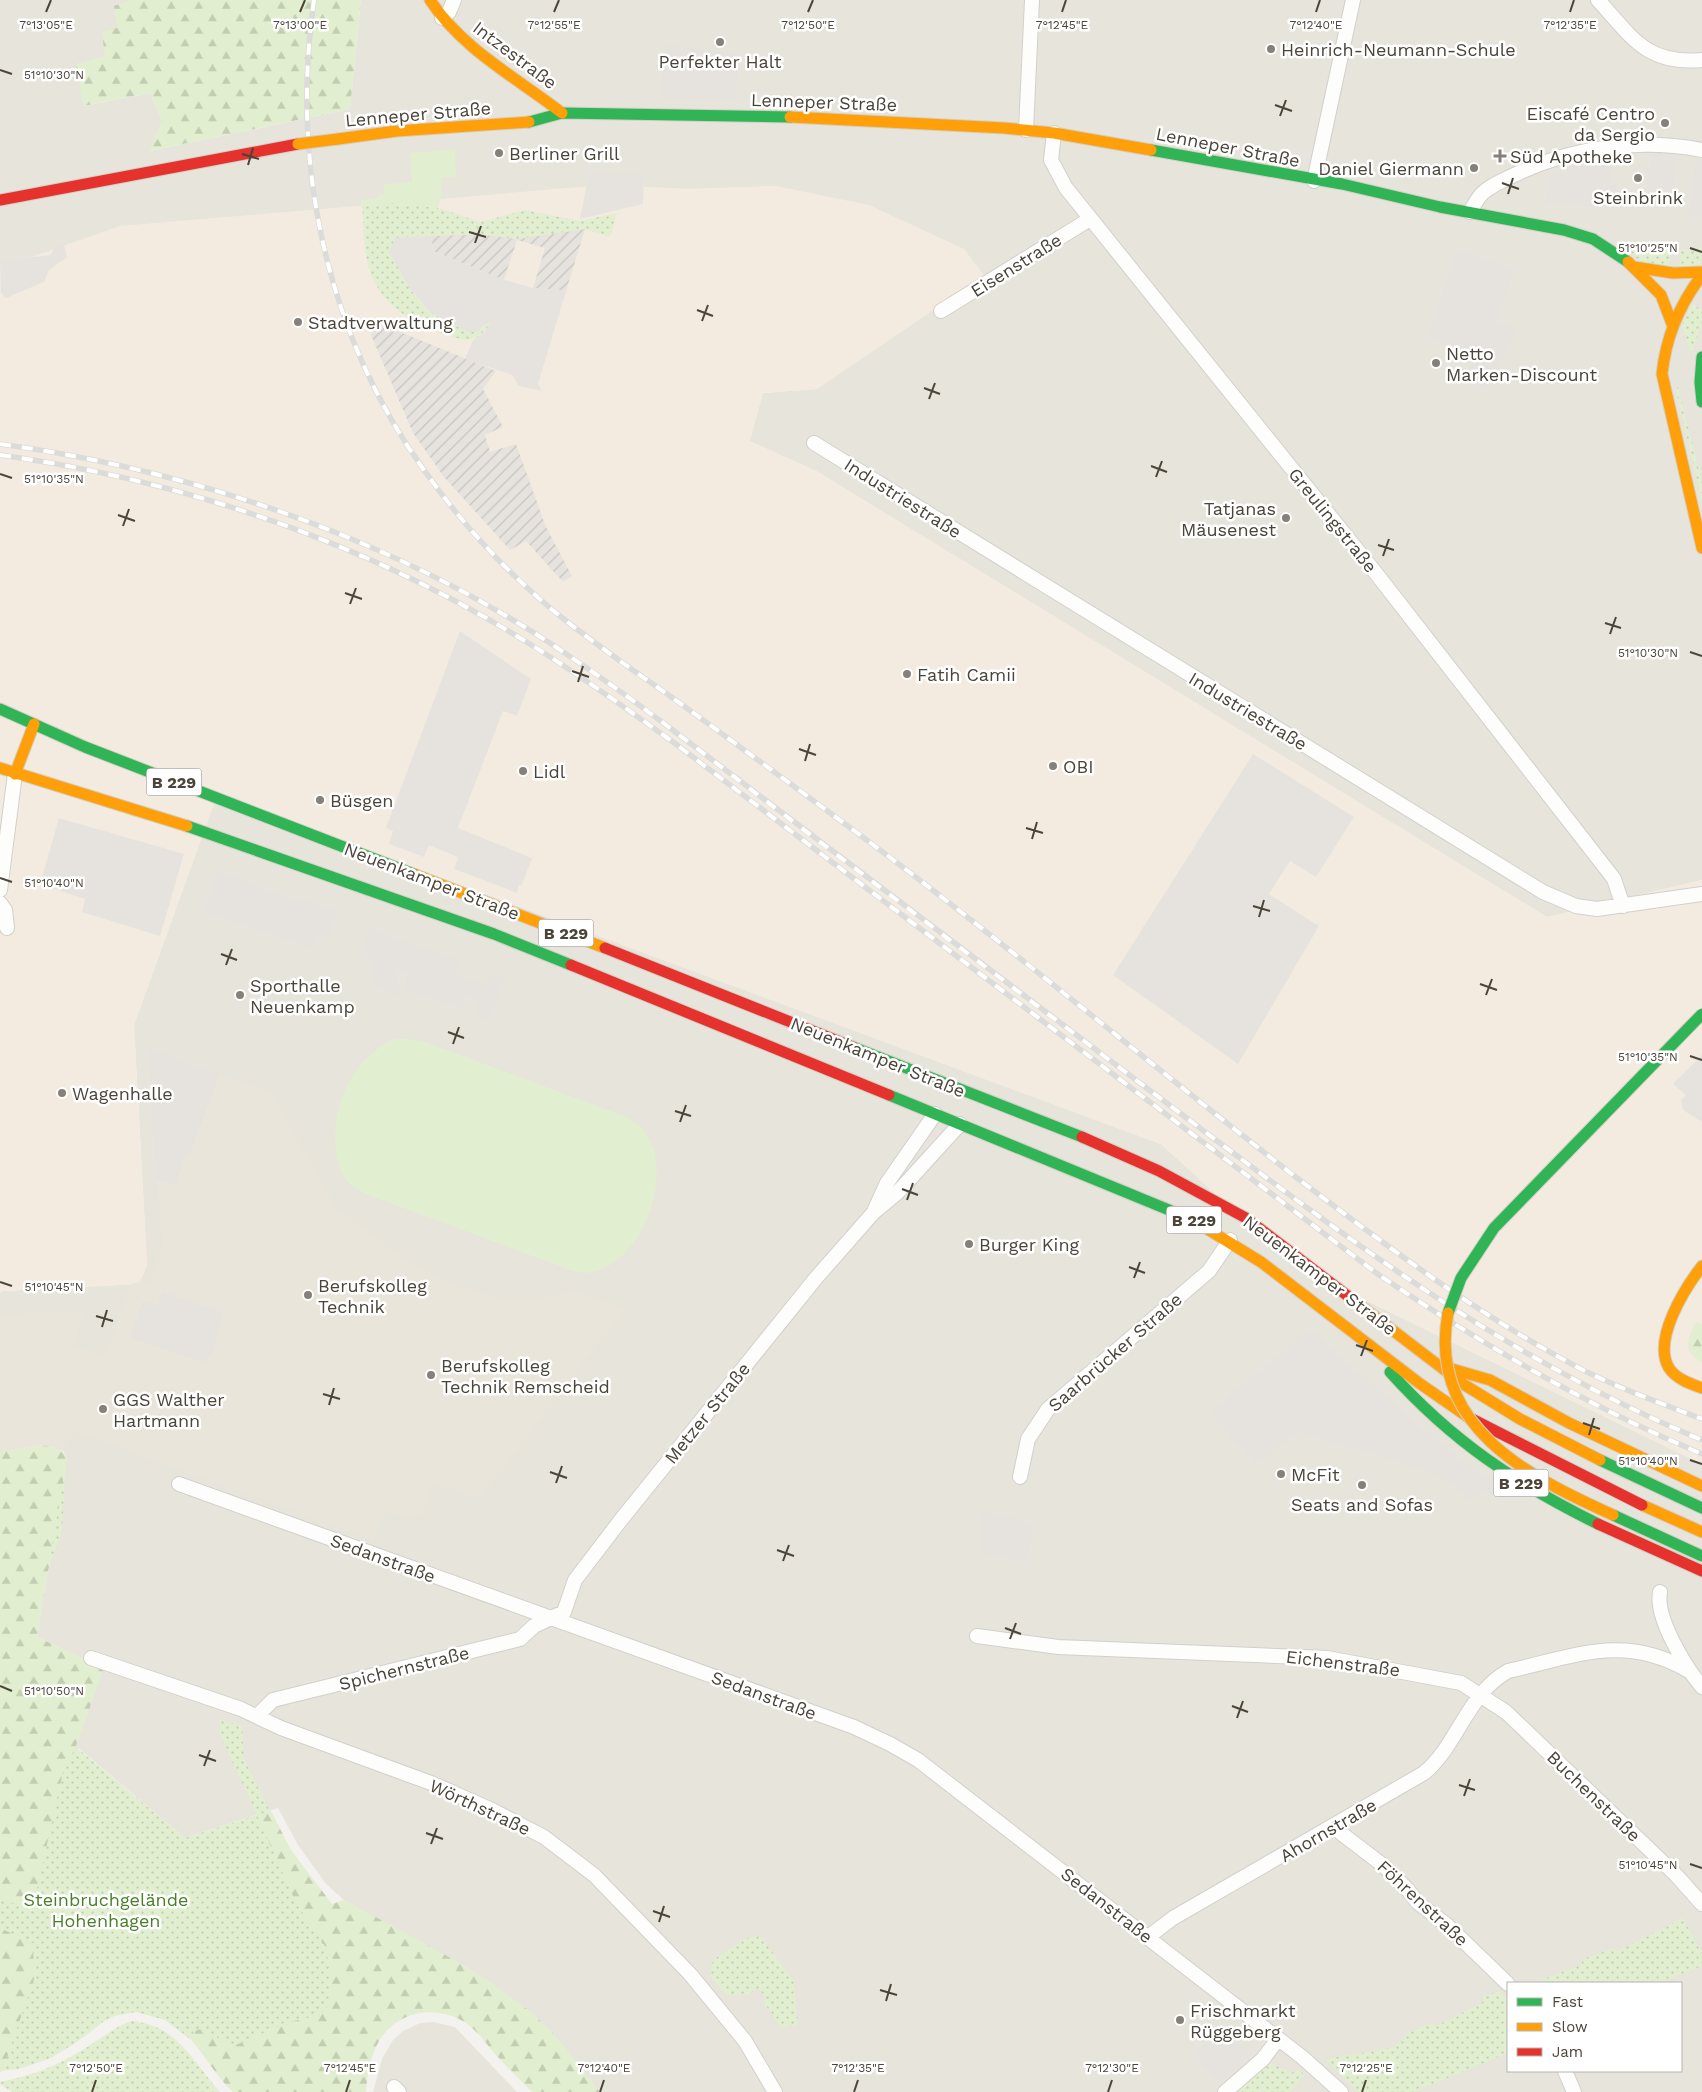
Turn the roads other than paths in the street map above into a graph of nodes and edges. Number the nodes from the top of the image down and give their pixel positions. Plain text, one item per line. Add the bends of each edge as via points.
1 (430, 0) edge
2 (454, 0) edge
3 (1032, 0) edge
4 (1353, 0) edge
5 (1598, 0) edge
6 (442, 18) junction
7 (1702, 60) edge
8 (562, 113) junction
9 (1026, 130) junction
10 (1054, 133) junction
11 (1702, 150) edge
12 (1314, 181) junction
13 (0, 200) edge
14 (1470, 212) junction
15 (1090, 219) junction
16 (1634, 267) junction
17 (1702, 273) edge
18 (942, 311) dead end
19 (1672, 324) junction
20 (1702, 357) edge
21 (1702, 402) edge
22 (814, 443) dead end
23 (1702, 548) edge
24 (0, 709) edge
25 (34, 724) junction
26 (0, 768) edge
27 (16, 774) junction
28 (0, 890) edge
29 (1702, 894) edge
30 (0, 903) edge
31 (1623, 906) junction
32 (8, 928) dead end
33 (1702, 1014) edge
34 (949, 1094) junction
35 (934, 1114) junction
36 (962, 1121) junction
37 (874, 1212) junction
38 (1230, 1240) junction
39 (1702, 1266) edge
40 (1372, 1350) junction
41 (1437, 1365) junction
42 (1702, 1388) edge
43 (1020, 1477) dead end
44 (179, 1484) dead end
45 (1702, 1486) edge
46 (1702, 1508) edge
47 (1702, 1532) edge
48 (1702, 1556) edge
49 (1702, 1571) edge
50 (1660, 1592) dead end
51 (552, 1619) junction
52 (977, 1636) dead end
53 (90, 1658) dead end
54 (1689, 1671) junction
55 (1702, 1687) edge
56 (1481, 1694) junction
57 (257, 1716) junction
58 (1333, 1827) junction
59 (1702, 1904) edge
60 (1148, 1937) junction
61 (1507, 1983) edge
62 (1278, 2038) junction
63 (1565, 2072) edge
64 (775, 2092) edge
65 (1225, 2092) edge
66 (1340, 2092) edge
67 (1574, 2092) edge

1 - 6 main road, Intzestraße
2 - 6 street
3 - 9 street
4 - 12 street
5 - 7 street via 1648,51 1669,60
6 - 8 main road, Intzestraße
8 - 9 main road, Lenneper Straße via 761,116
8 - 13 main road, Lenneper Straße, bridge via 529,122 397,131 298,144
9 - 10 main road, Lenneper Straße
10 - 12 main road, Lenneper Straße
10 - 15 street, Greulingstraße via 1051,160 1056,172
11 - 14 street via 1634,144 1590,149 1522,171 1498,183 1480,195
12 - 14 main road, Lenneper Straße via 1342,184
14 - 16 main road, Lenneper Straße via 1583,236 1609,248
15 - 18 street, Eisenstraße
15 - 31 street, Greulingstraße via 1375,572 1597,857 1614,879
16 - 17 main road, Lenneper Straße via 1673,273
16 - 19 main road, Lenneper Straße via 1661,295
17 - 19 main road
19 - 23 main road via 1664,350 1662,374
20 - 21 main road
22 - 31 street, Industriestraße via 1543,892 1584,908
24 - 25 main road, Neuenkamper Straße / B 229
25 - 27 main road
25 - 34 main road, Neuenkamper Straße / B 229 via 85,747 449,887
26 - 27 main road, Neuenkamper Straße / B 229
27 - 28 street
27 - 35 main road, Neuenkamper Straße / B 229 via 205,831 428,909
29 - 31 street, Industriestraße
30 - 32 street via 6,910
33 - 48 main road, bridge via 1484,1239 1453,1294 1445,1340 1450,1377 1461,1406 1496,1450 1547,1483
34 - 35 main road
34 - 41 main road, Neuenkamper Straße / B 229 via 975,1100 1158,1171 1210,1196 1246,1218
35 - 36 main road, Neuenkamper Straße / B 229
35 - 37 street, Metzer Straße via 887,1183
36 - 37 street, Metzer Straße via 898,1192
36 - 38 main road, Neuenkamper Straße / B 229 via 1194,1220
37 - 51 street, Metzer Straße via 816,1278 620,1521 575,1580 564,1612
38 - 40 main road, Neuenkamper Straße / B 229
38 - 43 street, Saarbrücker Straße via 1209,1270 1048,1409 1028,1439
39 - 42 main road via 1676,1312 1663,1347 1664,1359 1670,1370
40 - 47 main road, Neuenkamper Straße / B 229 via 1453,1407 1570,1472
40 - 49 main road, B 229 via 1412,1400 1488,1461 1535,1492
41 - 45 main road, B 229 via 1490,1380 1577,1427
41 - 46 main road, Neuenkamper Straße / B 229 via 1498,1408 1583,1453
44 - 51 street, Sedanstraße
50 - 54 street via 1660,1610
51 - 57 street, Spichernstraße via 534,1626 520,1639 272,1700
51 - 60 street, Sedanstraße via 854,1728 890,1744 925,1765
52 - 56 street, Eichenstraße via 1058,1647 1327,1658 1444,1678
53 - 57 street, Wörthstraße
54 - 55 street
54 - 56 street via 1657,1655 1610,1649 1508,1671
56 - 58 street, Ahornstraße via 1435,1764 1415,1780
56 - 59 street, Buchenstraße via 1506,1712 1676,1875
57 - 64 street, Wörthstraße via 281,1728 431,1783 544,1838 594,1875 690,1974 745,2041
58 - 60 street, Ahornstraße via 1173,1918
58 - 61 street, Föhrenstraße via 1384,1866 1417,1902 1447,1925
60 - 62 street, Sedanstraße
62 - 65 street via 1264,2059
62 - 66 street, Sedanstraße
63 - 67 street

